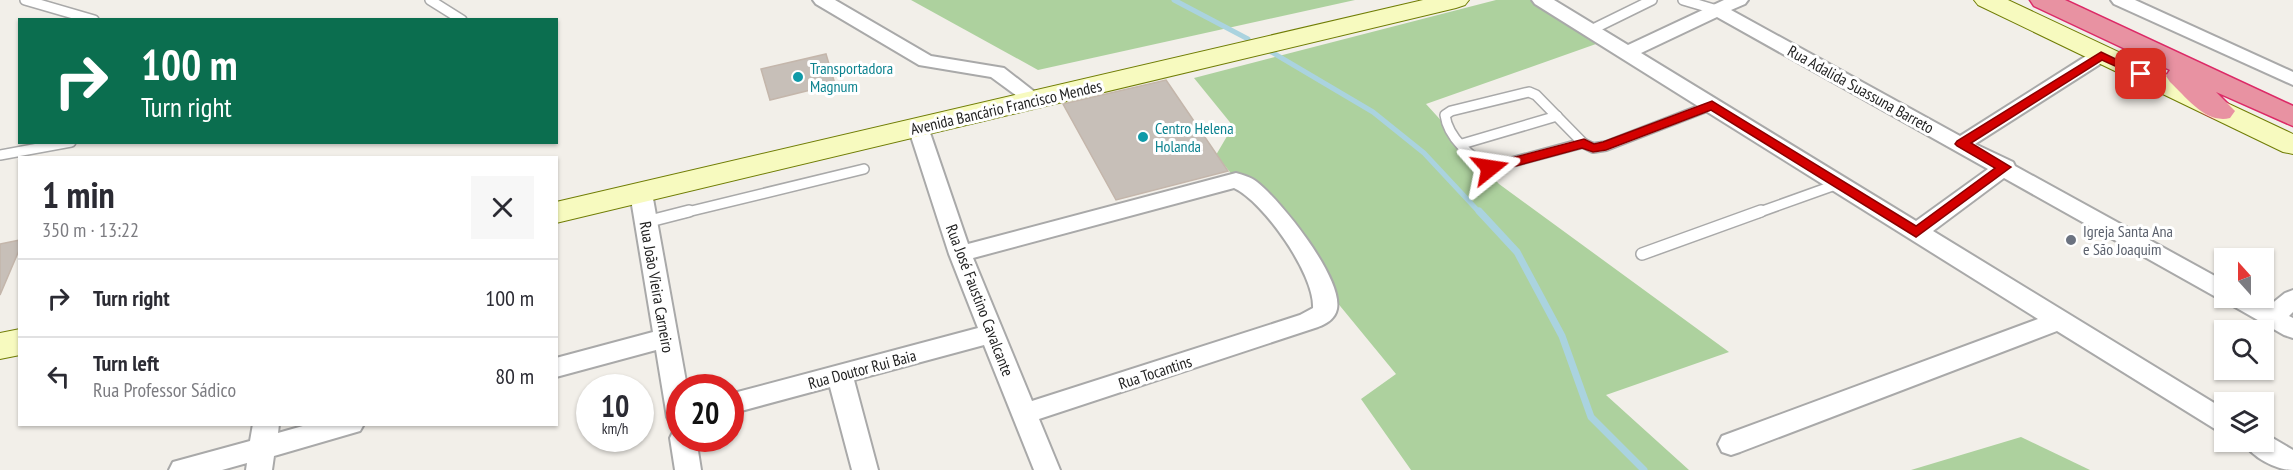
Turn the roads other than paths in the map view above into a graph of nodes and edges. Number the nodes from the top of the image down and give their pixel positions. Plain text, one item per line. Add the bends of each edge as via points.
1 (25, 0) edge
2 (430, 0) edge
3 (822, 0) edge
4 (1455, 0) edge
5 (1541, 0) edge
6 (1652, 0) edge
7 (1683, 0) edge
8 (1739, 0) edge
9 (1987, 0) edge
10 (2043, 0) edge
11 (2074, 0) edge
12 (2120, 0) edge
13 (1717, 10) junction
14 (87, 18) edge
15 (459, 18) edge
16 (1591, 30) junction
17 (2144, 47) junction
18 (1628, 52) junction
19 (2101, 55) junction
20 (2293, 79) edge
21 (1035, 100) junction
22 (2293, 101) edge
23 (1712, 105) junction
24 (2220, 111) junction
25 (1557, 116) junction
26 (2293, 117) edge
27 (918, 127) junction
28 (1584, 143) junction
29 (59, 144) edge
30 (1462, 144) junction
31 (1961, 144) junction
32 (2293, 145) edge
33 (0, 155) edge
34 (2005, 167) junction
35 (864, 169) dead end
36 (1838, 184) junction
37 (644, 208) junction
38 (558, 213) edge
39 (1916, 232) junction
40 (960, 254) junction
41 (1641, 254) dead end
42 (2214, 285) edge
43 (2293, 299) edge
44 (2256, 308) edge
45 (2061, 320) junction
46 (2283, 323) edge
47 (993, 333) junction
48 (666, 338) junction
49 (18, 342) edge
50 (0, 346) edge
51 (558, 367) edge
52 (672, 374) edge
53 (840, 375) junction
54 (744, 400) edge
55 (1024, 413) junction
56 (2214, 416) edge
57 (344, 426) edge
58 (1731, 444) dead end
59 (263, 448) edge
60 (685, 452) edge
61 (2274, 452) edge
62 (2293, 464) edge
63 (182, 470) edge
64 (688, 470) edge
65 (866, 470) edge
66 (1047, 470) edge

1 - 14 lane
2 - 15 lane
3 - 21 street via 926,61 997,72
4 - 21 street, Avenida Bancário Francisco Mendes
5 - 16 street
6 - 16 lane
7 - 13 lane, Rua Adalida Suassuna Barreto
8 - 13 street
9 - 19 street
10 - 17 highway
11 - 22 highway
12 - 20 street
13 - 18 street
13 - 31 street, Rua Adalida Suassuna Barreto
16 - 18 street
17 - 24 highway
17 - 26 highway
18 - 23 street
19 - 24 street
19 - 31 street
21 - 27 street, Avenida Bancário Francisco Mendes
23 - 28 lane via 1606,146 1593,148
23 - 36 street
24 - 32 street
25 - 28 lane
25 - 30 lane
25 - 30 lane via 1528,92 1451,111 1444,121
27 - 37 street, Avenida Bancário Francisco Mendes
27 - 40 street, Rua José Faustino Cavalcante
28 - 30 lane via 1490,168
29 - 33 lane
31 - 34 street, Rua Adalida Suassuna Barreto
34 - 39 street
34 - 42 street, Rua Adalida Suassuna Barreto
35 - 37 lane
36 - 39 street
36 - 41 lane
37 - 38 street, Avenida Bancário Francisco Mendes
37 - 48 street, Rua João Vieira Carneiro
39 - 45 street
40 - 47 street, Rua José Faustino Cavalcante
40 - 55 street, Rua Tocantins via 1184,192 1241,181 1283,223 1315,269 1326,307 1323,314 1285,331
43 - 46 street
44 - 46 street
45 - 56 street
45 - 58 street
47 - 53 street, Rua Doutor Rui Baia
47 - 55 street, Rua José Faustino Cavalcante
48 - 51 street
48 - 52 street, Rua João Vieira Carneiro
49 - 50 street
53 - 54 street, Rua Doutor Rui Baia
53 - 65 street
55 - 66 street, Rua José Faustino Cavalcante
57 - 59 street
59 - 63 street
60 - 64 street
61 - 62 street

